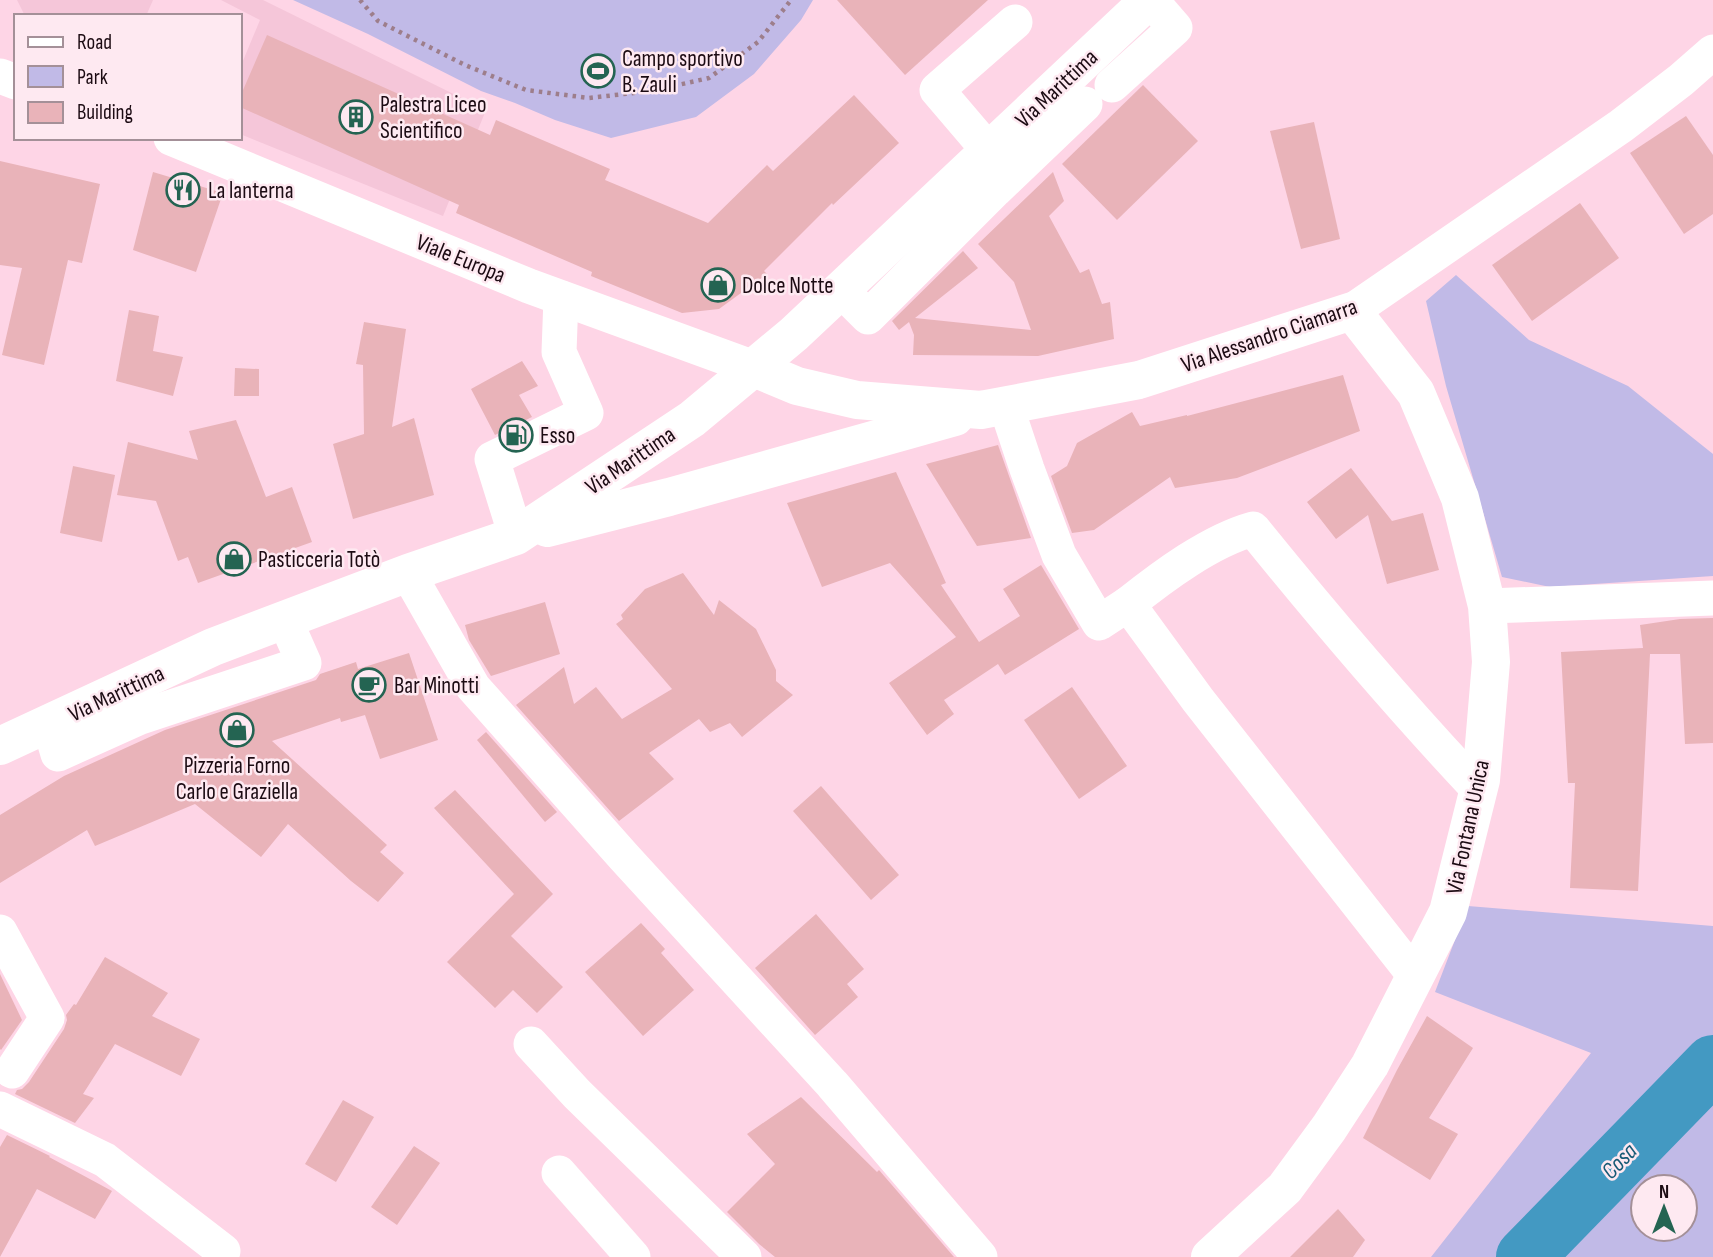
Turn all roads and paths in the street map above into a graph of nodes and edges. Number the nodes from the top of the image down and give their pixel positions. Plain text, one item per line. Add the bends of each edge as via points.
1 (360, 0) edge
2 (791, 0) edge
3 (1150, 0) edge
4 (1015, 22) dead end
5 (1713, 52) edge
6 (177, 140) edge
7 (1009, 146) junction
8 (561, 299) junction
9 (1352, 311) junction
10 (754, 368) junction
11 (993, 408) junction
12 (516, 536) junction
13 (408, 573) junction
14 (1713, 598) edge
15 (1128, 604) junction
16 (1486, 606) junction
17 (285, 620) junction
18 (192, 657) junction
19 (209, 695) junction
20 (132, 703) junction
21 (0, 746) edge
22 (1479, 790) junction
23 (0, 932) edge
24 (1415, 976) junction
25 (531, 1044) dead end
26 (12, 1072) dead end
27 (0, 1109) edge
28 (559, 1173) dead end
29 (223, 1251) dead end
30 (633, 1257) edge
31 (744, 1257) edge
32 (980, 1257) edge
33 (1210, 1257) edge

1 - 2 path via 378,21 465,65 526,90 589,98 709,78 758,43
3 - 7 main road, Via Marittima
3 - 7 street via 1175,28 1099,94
4 - 7 street via 937,90
5 - 9 street, Via Alessandro Ciamarra via 1621,126
6 - 8 street, Viale Europa
7 - 10 main road, Via Marittima
8 - 10 street, Viale Europa
8 - 12 street via 559,352 586,413 492,459
9 - 11 main road, Via Alessandro Ciamarra via 1139,380
9 - 16 main road, Via Fontana Unica via 1416,393 1460,498
10 - 11 main road, Via Alessandro Ciamarra via 797,386 857,400
10 - 12 main road, Via Marittima via 692,419
11 - 12 main road
11 - 15 street via 1027,469 1059,555 1099,623
12 - 13 main road, Via Marittima
13 - 17 main road, Via Marittima
13 - 32 street via 472,687 832,1084
14 - 16 street
15 - 22 street via 1183,563 1253,528
15 - 24 street
16 - 22 main road, Via Fontana Unica via 1491,662
17 - 18 main road, Via Marittima
17 - 19 street via 304,663
18 - 19 street
18 - 20 main road, Via Marittima
19 - 20 street
20 - 21 main road, Via Marittima via 48,724
22 - 24 main road, Via Fontana Unica via 1448,912
23 - 26 street via 47,1018
24 - 33 main road, Via Fontana Unica via 1370,1066 1293,1178
25 - 31 street
27 - 29 street via 105,1160
28 - 30 street

